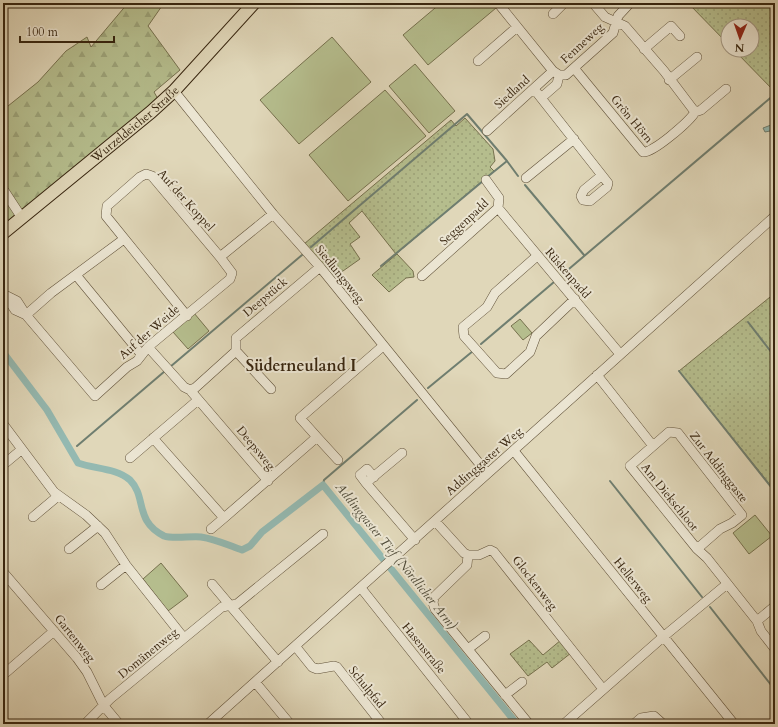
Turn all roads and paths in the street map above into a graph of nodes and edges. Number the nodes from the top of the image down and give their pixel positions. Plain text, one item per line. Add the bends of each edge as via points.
1 (254, 3) edge
2 (498, 3) edge
3 (564, 3) edge
4 (593, 3) edge
5 (630, 3) edge
6 (553, 14) dead end
7 (616, 22) junction
8 (517, 27) junction
9 (680, 36) dead end
10 (644, 49) junction
11 (697, 57) dead end
12 (478, 61) dead end
13 (574, 68) junction
14 (556, 73) junction
15 (669, 80) junction
16 (534, 89) junction
17 (726, 89) dead end
18 (174, 91) junction
19 (542, 98) junction
20 (694, 112) junction
21 (488, 131) dead end
22 (574, 139) junction
23 (601, 176) dead end
24 (526, 178) dead end
25 (486, 180) dead end
26 (3, 189) edge
27 (498, 208) junction
28 (273, 214) junction
29 (775, 216) edge
30 (22, 218) junction
31 (3, 233) edge
32 (124, 239) junction
33 (537, 256) junction
34 (220, 257) junction
35 (320, 267) junction
36 (76, 274) junction
37 (422, 276) dead end
38 (4, 294) edge
39 (575, 299) junction
40 (26, 315) junction
41 (187, 316) junction
42 (384, 346) junction
43 (145, 350) junction
44 (236, 351) junction
45 (620, 354) junction
46 (597, 375) junction
47 (271, 389) dead end
48 (190, 390) junction
49 (198, 400) junction
50 (3, 424) edge
51 (317, 437) junction
52 (153, 438) junction
53 (653, 446) junction
54 (21, 450) junction
55 (514, 451) junction
56 (402, 453) dead end
57 (130, 458) dead end
58 (338, 460) dead end
59 (3, 465) edge
60 (487, 473) junction
61 (268, 480) junction
62 (58, 496) junction
63 (33, 517) dead end
64 (224, 518) junction
65 (435, 521) junction
66 (98, 526) junction
67 (212, 529) dead end
68 (323, 534) dead end
69 (415, 540) junction
70 (69, 549) dead end
71 (699, 551) junction
72 (468, 555) junction
73 (126, 565) junction
74 (3, 572) edge
75 (212, 584) dead end
76 (727, 584) junction
77 (101, 585) dead end
78 (361, 588) junction
79 (229, 605) junction
80 (775, 606) edge
81 (757, 621) junction
82 (54, 631) junction
83 (485, 636) dead end
84 (663, 637) junction
85 (184, 638) junction
86 (296, 647) junction
87 (468, 649) junction
88 (775, 649) edge
89 (278, 662) junction
90 (3, 675) edge
91 (255, 682) junction
92 (522, 682) dead end
93 (604, 689) junction
94 (505, 695) junction
95 (104, 706) junction
96 (566, 723) edge
97 (85, 724) edge
98 (119, 724) edge
99 (208, 724) edge
100 (290, 724) edge
101 (382, 724) edge
102 (469, 724) edge
103 (529, 724) edge
104 (634, 724) edge
105 (663, 724) edge
106 (734, 724) edge

1 - 18 main road, Wurzeldeicher Straße
2 - 8 street
3 - 6 street
4 - 7 street via 605,17
5 - 7 street, Fenneweg via 620,12
7 - 10 street via 625,26
7 - 13 street, Fenneweg via 613,33
8 - 12 street
8 - 14 street
9 - 10 street via 671,26
10 - 15 street
11 - 15 street
13 - 14 street, Fenneweg via 566,75
13 - 20 street, Grön Hörn via 643,152 652,150 690,119
14 - 16 street, Siedland
14 - 19 street, Siedland via 557,84
15 - 20 street
16 - 19 street
16 - 21 street, Siedland
17 - 20 street, Grön Hörn via 701,110
18 - 28 street, Siedlungsweg
18 - 30 main road, Wurzeldeicher Straße via 121,138
19 - 22 street
22 - 23 street
22 - 24 street
25 - 27 street, Seggenpadd via 499,198
26 - 30 street
27 - 33 street, Rüskenpadd
27 - 37 street, Seggenpadd
28 - 34 street
28 - 35 street, Siedlungsweg
29 - 45 street, Addinggaster Weg
30 - 31 main road, Wurzeldeicher Straße
32 - 34 street, Auf der Koppel via 105,211 112,201 146,174 152,176
32 - 36 street
32 - 41 street, Auf der Koppel
33 - 39 street, Rüskenpadd
33 - 39 street via 495,293 487,307 463,327 464,336 497,373 506,374 530,352 536,336
34 - 41 street, Auf der Weide via 232,273 230,280
35 - 42 street, Siedlungsweg
35 - 44 street, Deepstück via 236,338
36 - 40 street
36 - 43 street
38 - 40 street, Auf der Weide via 17,301
39 - 45 street, Rüskenpadd
40 - 43 street, Auf der Weide via 95,396 137,361
41 - 43 street, Auf der Weide
42 - 51 street via 300,418
42 - 60 street, Siedlungsweg
43 - 48 street
44 - 47 street
44 - 48 street
45 - 46 street, Addinggaster Weg
46 - 53 street
46 - 55 street, Addinggaster Weg
48 - 49 street
49 - 52 street
49 - 61 street, Deepsweg
50 - 54 street
51 - 58 street
51 - 61 street, Deepsweg
52 - 57 street
52 - 64 street
53 - 71 street, Am Diekschloot via 630,466
53 - 71 street, Zur Addinggaste via 669,432 678,433 742,515 720,529
54 - 59 street
54 - 62 street
55 - 60 street, Addinggaster Weg
55 - 84 street, Hellerweg
56 - 69 street via 366,483
60 - 65 street, Addinggaster Weg
61 - 64 street, Deepsweg
62 - 63 street
62 - 66 street
64 - 67 street, Deepsweg
65 - 69 street, Addinggaster Weg
65 - 72 street
66 - 70 street
66 - 73 street
68 - 79 street, Domänenweg via 237,604
69 - 78 street, Addinggaster Weg
71 - 76 street, Am Diekschloot
72 - 87 street via 467,565 434,597 433,602
72 - 93 street, Glockenweg via 479,555 490,550 494,552
73 - 77 street
73 - 85 street
74 - 82 street, Gartenweg
75 - 79 street
76 - 81 street, Am Diekschloot
76 - 84 street
78 - 86 street, Addinggaster Weg
78 - 102 street, Hasenstraße
79 - 85 street, Domänenweg via 222,607
79 - 89 street
80 - 81 street
81 - 88 street, Am Diekschloot via 760,631
82 - 90 street
82 - 95 street, Gartenweg via 88,672
83 - 87 street
84 - 93 street
84 - 106 street, Hellerweg
85 - 95 street, Domänenweg
86 - 89 street, Addinggaster Weg
86 - 101 street, Schulpfad via 312,667 337,668
87 - 94 street
89 - 91 street, Addinggaster Weg
91 - 99 street, Addinggaster Weg
91 - 100 street
92 - 94 street
93 - 96 street
94 - 103 street
95 - 97 street, Domänenweg
95 - 98 street, Gartenweg
104 - 105 street via 647,716 654,716

